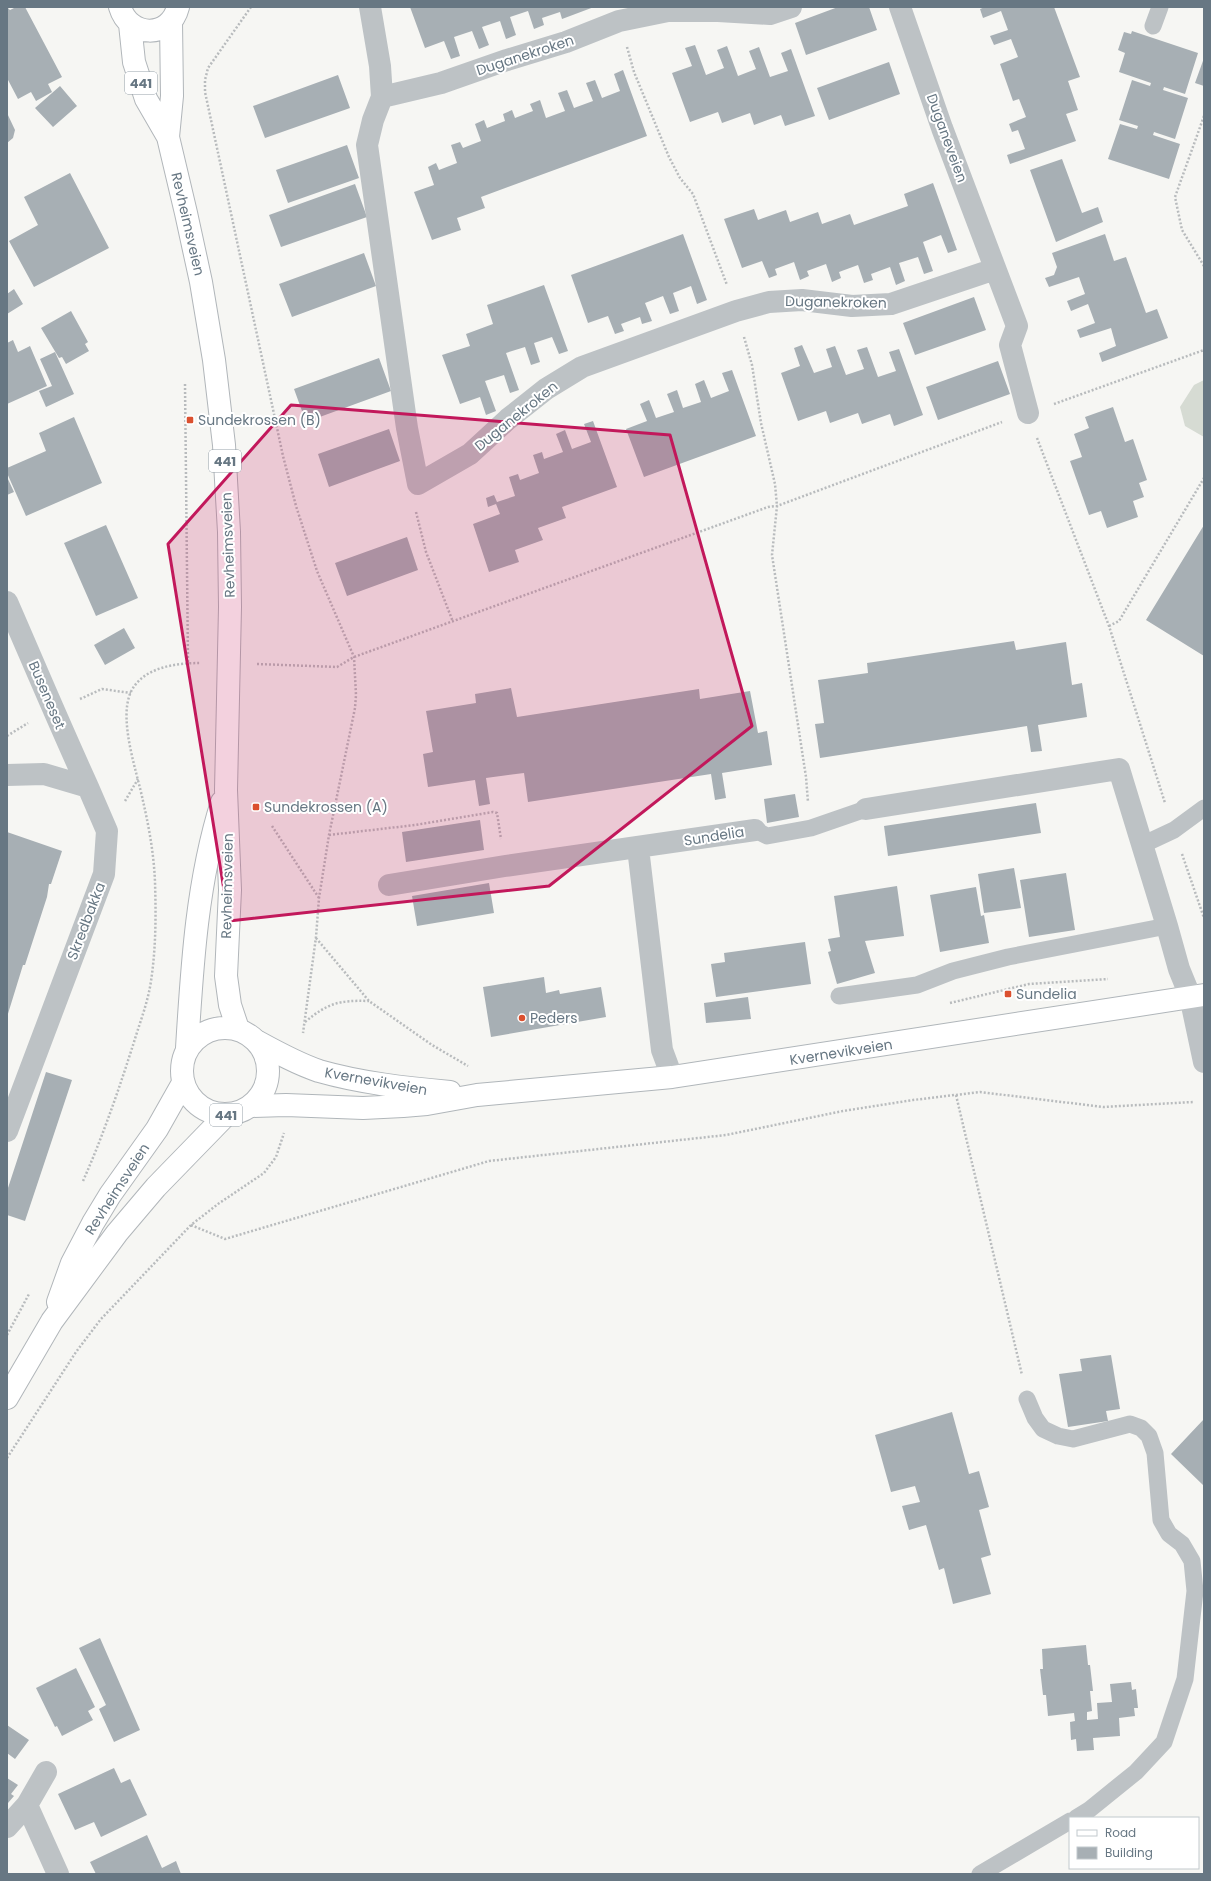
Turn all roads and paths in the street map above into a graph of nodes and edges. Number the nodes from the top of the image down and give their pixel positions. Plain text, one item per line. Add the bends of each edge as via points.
1 (250, 7) edge
2 (370, 7) edge
3 (791, 7) edge
4 (900, 7) edge
5 (1160, 7) edge
6 (177, 11) edge
7 (125, 16) edge
8 (619, 21) junction
9 (1153, 26) dead end
10 (382, 98) junction
11 (1204, 116) edge
12 (168, 137) junction
13 (1204, 266) edge
14 (996, 269) junction
15 (736, 311) junction
16 (1204, 350) edge
17 (185, 384) dead end
18 (1028, 413) junction
19 (1204, 478) edge
20 (418, 484) junction
21 (777, 506) junction
22 (7, 602) edge
23 (453, 622) junction
24 (1109, 626) junction
25 (354, 657) junction
26 (207, 662) dead end
27 (188, 663) junction
28 (253, 664) dead end
29 (131, 693) junction
30 (54, 708) junction
31 (7, 774) edge
32 (88, 787) junction
33 (226, 790) junction
34 (1204, 808) edge
35 (866, 809) joint
36 (272, 826) dead end
37 (811, 828) junction
38 (755, 830) joint
39 (1174, 830) junction
40 (329, 835) junction
41 (1142, 845) junction
42 (638, 848) junction
43 (505, 866) junction
44 (389, 886) dead end
45 (319, 898) junction
46 (1204, 918) edge
47 (1168, 926) junction
48 (316, 937) junction
49 (1114, 979) dead end
50 (840, 996) dead end
51 (1197, 996) edge
52 (369, 1001) junction
53 (949, 1004) dead end
54 (238, 1029) junction
55 (258, 1042) junction
56 (187, 1048) junction
57 (1204, 1062) edge
58 (471, 1068) dead end
59 (672, 1077) junction
60 (183, 1084) junction
61 (477, 1095) junction
62 (956, 1095) junction
63 (1193, 1102) dead end
64 (251, 1106) junction
65 (226, 1115) junction
66 (285, 1130) dead end
67 (7, 1131) edge
68 (81, 1187) dead end
69 (191, 1225) junction
70 (32, 1289) dead end
71 (52, 1321) junction
72 (7, 1335) edge
73 (7, 1398) edge
74 (1027, 1399) joint
75 (7, 1458) edge
76 (46, 1772) dead end
77 (27, 1805) junction
78 (1078, 1817) edge
79 (1069, 1822) edge
80 (7, 1827) edge
81 (58, 1874) edge
82 (980, 1874) edge

1 - 25 path via 208,68 205,92 296,506 317,571
2 - 10 street via 379,59
3 - 8 street, Duganekroken via 770,14 668,11
4 - 14 street, Duganeveien via 945,136
5 - 9 lane
6 - 7 main road, 441 via 155,30 137,29
6 - 12 main road, Revheimsveien / 441
7 - 12 main road, Revheimsveien / 441 via 134,62 146,99
8 - 10 street, Duganekroken via 566,42 441,83
8 - 15 path via 634,72 680,178 693,194
10 - 20 street via 367,145 407,428
11 - 13 path via 1175,197 1182,230
12 - 33 main road, Revheimsveien / 441 via 201,282 224,445 230,599
14 - 15 street, Duganekroken via 891,304 852,306 802,300 769,302
14 - 18 street, Duganeveien via 1017,326 1010,345
15 - 20 street, Duganekroken via 582,367 546,389 470,454
15 - 21 path via 752,365 760,423 775,484
16 - 18 path
17 - 27 path
18 - 21 path
18 - 24 path
19 - 24 path via 1119,621
20 - 23 path via 416,513 426,552
21 - 23 path via 753,512
21 - 37 path via 772,555 806,777
22 - 30 street, Buseneset
23 - 25 path
24 - 39 path
25 - 28 path via 337,667
25 - 40 path via 355,708
26 - 27 path
27 - 29 path via 162,668 147,675
29 - 30 path via 102,689
29 - 68 path via 128,705 129,735 145,810 155,880 156,922 152,975 112,1110
30 - 32 street, Buseneset
31 - 32 street via 44,774
32 - 67 street, Skredbakka via 107,831 104,874
33 - 54 main road, Revheimsveien / 441 via 230,890 226,976 230,1005
33 - 56 main road, Revheimsveien / 441 via 210,839 197,932
34 - 39 lane
35 - 37 lane, Sundelia
35 - 41 street, Sundelia via 1119,769
36 - 45 path
37 - 38 lane, Sundelia via 767,836
38 - 42 street, Sundelia
39 - 41 lane
39 - 46 path
40 - 43 path via 415,825 493,812 497,813
40 - 45 path
41 - 47 street, Sundelia
42 - 43 street, Sundelia
42 - 59 street via 662,1050
43 - 44 street, Sundelia
45 - 48 path
47 - 50 lane via 1008,957 953,971 917,985
47 - 51 street, Sundelia via 1179,969
48 - 52 path
48 - 52 path via 304,1022 332,1004 347,1000
49 - 53 path via 1028,984
51 - 57 street, Sundelia
51 - 59 main road, Kvernevikveien
52 - 58 path via 432,1045
54 - 55 main road, 441
54 - 56 main road, 441 via 224,1027 209,1030 197,1037
55 - 61 main road, Kvernevikveien via 292,1060 346,1078 421,1090
55 - 64 main road, 441 via 266,1055 267,1083 261,1096
56 - 60 main road, 441 via 181,1069
59 - 61 main road, Kvernevikveien
60 - 65 main road, 441 via 189,1096 199,1106 212,1113
60 - 71 main road, Revheimsveien / 441 via 157,1129 93,1223 72,1263
61 - 64 main road, Kvernevikveien via 428,1104 363,1108
62 - 63 path via 980,1092 1103,1107
62 - 69 path via 843,1111 726,1135 489,1161 225,1239
62 - 74 path
64 - 65 main road, 441
65 - 71 main road, Revheimsveien / 441 via 156,1187 116,1233
66 - 69 path via 276,1157 264,1173
69 - 75 path via 101,1319 76,1352
70 - 72 path
71 - 73 main road, Revheimsveien / 441
74 - 78 lane via 1043,1429 1058,1436 1073,1439 1130,1424 1141,1428 1149,1436 1155,1452 1161,1520 1168,1534 1182,1544 1192,1561 1195,1590 1185,1679 1164,1742 1136,1772
76 - 77 street
77 - 80 street
77 - 81 street
79 - 82 lane

